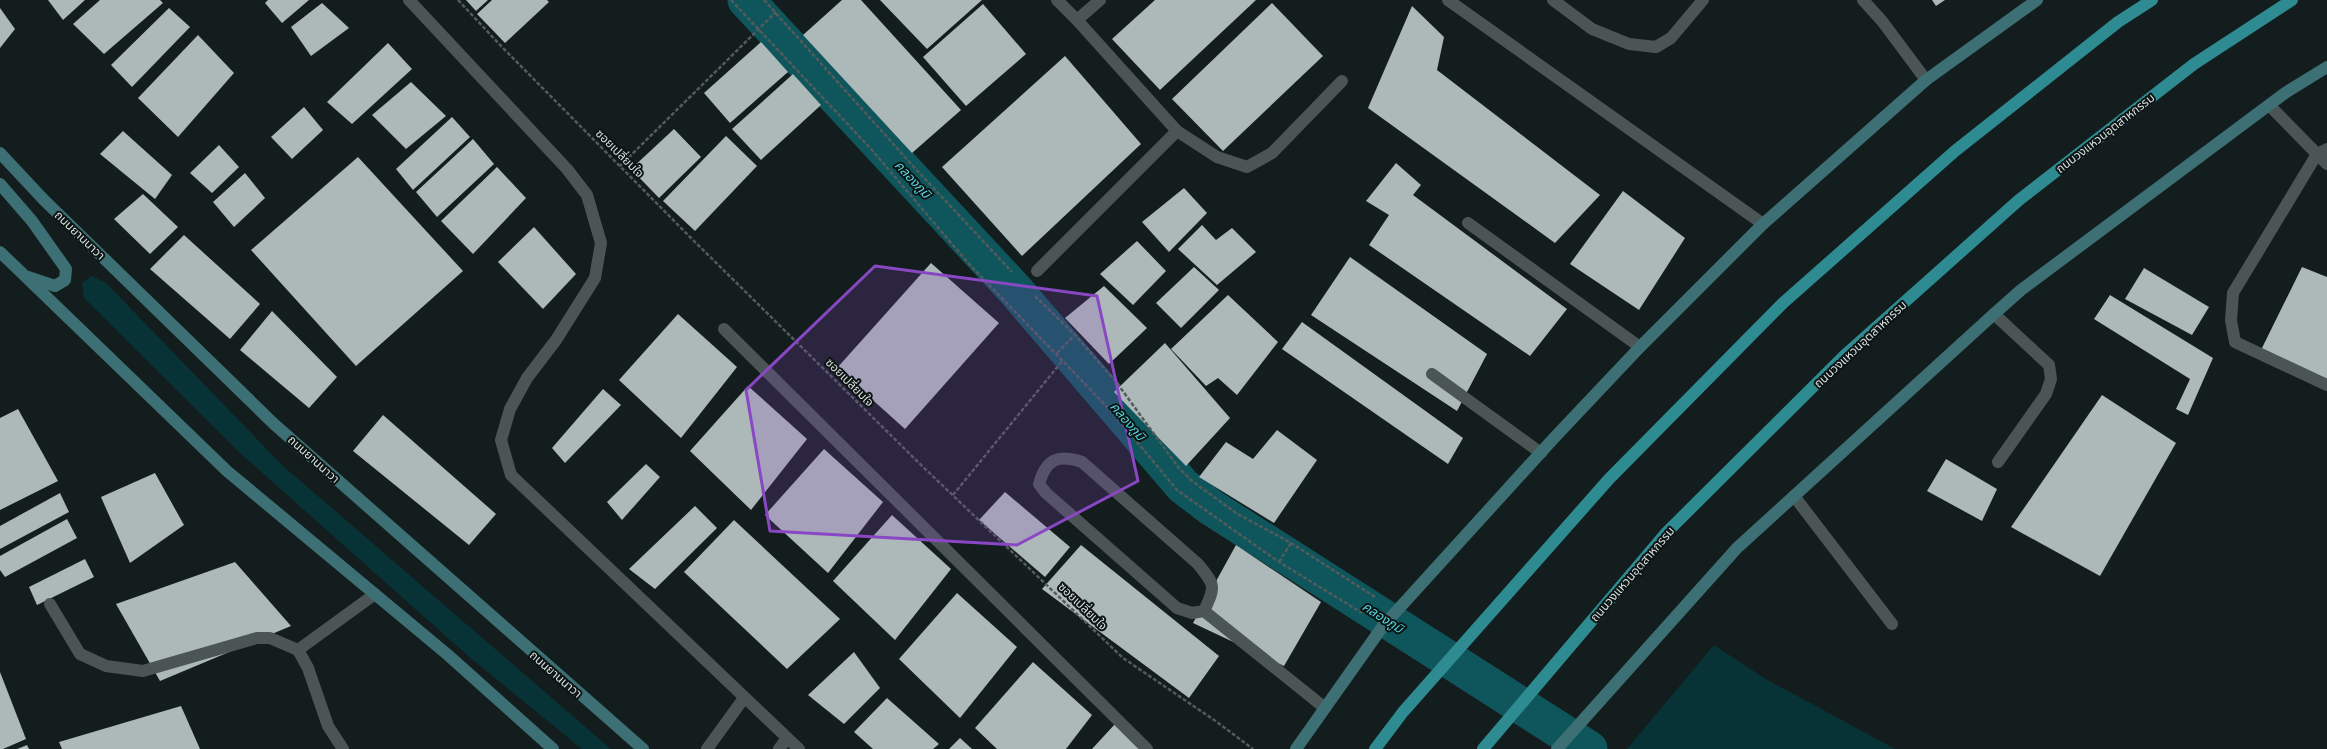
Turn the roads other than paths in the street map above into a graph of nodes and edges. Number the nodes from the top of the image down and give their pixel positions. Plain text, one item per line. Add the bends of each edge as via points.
1 (409, 0) edge
2 (1057, 0) edge
3 (1100, 0) edge
4 (1448, 0) edge
5 (1553, 0) edge
6 (1703, 0) edge
7 (1863, 0) edge
8 (2037, 0) edge
9 (2152, 0) edge
10 (2292, 0) edge
11 (1077, 20) junction
12 (2327, 67) edge
13 (1926, 80) junction
14 (1342, 81) dead end
15 (2269, 105) junction
16 (1177, 131) junction
17 (2322, 152) edge
18 (0, 153) edge
19 (2327, 164) edge
20 (0, 184) edge
21 (1468, 224) dead end
22 (1763, 224) junction
23 (0, 252) edge
24 (1037, 270) dead end
25 (25, 276) junction
26 (1994, 314) junction
27 (724, 329) dead end
28 (1640, 347) junction
29 (1432, 374) dead end
30 (2327, 385) edge
31 (1541, 452) junction
32 (1998, 462) dead end
33 (1794, 496) junction
34 (375, 594) junction
35 (50, 604) dead end
36 (1204, 611) junction
37 (1892, 624) dead end
38 (298, 650) junction
39 (744, 698) junction
40 (1325, 708) junction
41 (787, 738) junction
42 (343, 749) edge
43 (553, 749) edge
44 (643, 749) edge
45 (707, 749) edge
46 (779, 749) edge
47 (799, 749) edge
48 (1147, 749) edge
49 (1296, 749) edge
50 (1375, 749) edge
51 (1483, 749) edge
52 (1557, 749) edge

1 - 39 street via 567,169 587,195 601,243 595,278 556,340 527,378 510,409 501,440 511,475
2 - 11 street
3 - 11 street
4 - 22 street
5 - 6 street via 1592,29 1629,44 1656,47 1671,38
7 - 13 street
8 - 13 main road
9 - 50 main road via 2118,22 1955,151 1789,298 1609,480 1403,712
10 - 51 main road, ถนนวงแหวนอุตสาหกรรม via 2194,64 2019,200 1844,356 1667,532
11 - 16 street
12 - 15 main road
13 - 22 main road
14 - 16 street via 1272,153 1247,167 1217,157
15 - 17 street
15 - 26 main road via 2021,290
16 - 24 street
17 - 19 street
17 - 30 street via 2233,293 2231,320 2235,342
18 - 44 main road, ถนนยานนาวา via 44,200 274,424
20 - 25 main road via 40,232 66,269 64,280 55,286
21 - 28 street
22 - 28 main road
23 - 25 main road
25 - 34 main road via 227,471
26 - 32 street via 2049,364 2051,379 2046,394
26 - 33 main road
27 - 48 street
28 - 31 main road
29 - 31 street
31 - 40 main road via 1384,624
33 - 37 street
33 - 52 main road via 1737,548
34 - 38 street
34 - 43 main road
35 - 38 street via 80,654 106,666 143,671 257,638 270,638
36 - 36 street via 1192,613 1177,608 1046,493 1039,484 1044,469 1056,460 1070,458 1082,462 1198,564 1210,580 1213,593
36 - 40 street
38 - 42 street via 308,668 328,726
39 - 41 street
39 - 45 street
40 - 49 main road
41 - 46 street
41 - 47 street

